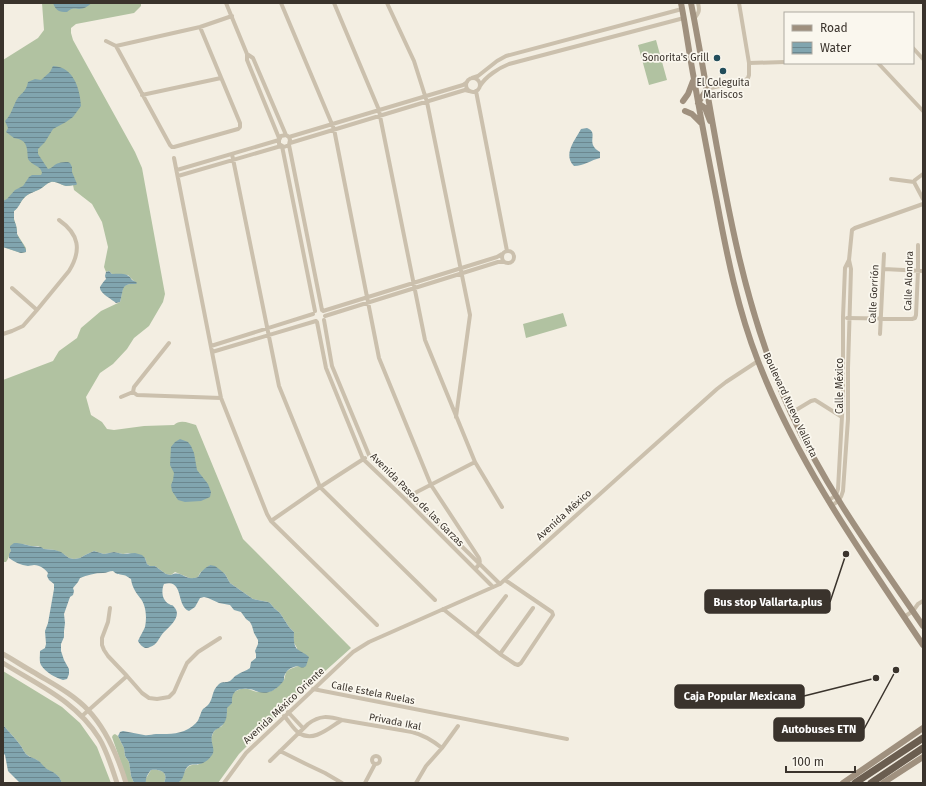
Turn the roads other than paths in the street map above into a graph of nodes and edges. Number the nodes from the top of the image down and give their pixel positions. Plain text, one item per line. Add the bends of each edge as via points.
1 (226, 3) edge
2 (281, 3) edge
3 (334, 3) edge
4 (387, 3) edge
5 (691, 3) edge
6 (698, 3) edge
7 (739, 3) edge
8 (681, 6) edge
9 (661, 15) junction
10 (232, 16) junction
11 (684, 18) junction
12 (694, 19) junction
13 (640, 21) junction
14 (663, 23) junction
15 (200, 27) junction
16 (643, 28) junction
17 (572, 39) junction
18 (106, 41) dead end
19 (116, 46) junction
20 (574, 46) junction
21 (914, 49) edge
22 (247, 54) junction
23 (506, 56) junction
24 (923, 58) edge
25 (784, 62) edge
26 (749, 63) junction
27 (509, 64) junction
28 (879, 64) edge
29 (221, 78) junction
30 (472, 78) junction
31 (694, 80) junction
32 (467, 82) junction
33 (480, 86) junction
34 (470, 91) junction
35 (476, 91) junction
36 (706, 91) junction
37 (696, 93) junction
38 (142, 95) junction
39 (425, 96) junction
40 (683, 101) dead end
41 (427, 102) junction
42 (698, 103) junction
43 (379, 110) junction
44 (685, 111) dead end
45 (923, 111) edge
46 (380, 116) junction
47 (332, 124) junction
48 (702, 124) junction
49 (334, 129) junction
50 (715, 134) junction
51 (287, 136) junction
52 (279, 139) junction
53 (290, 144) junction
54 (281, 146) junction
55 (232, 154) junction
56 (174, 158) dead end
57 (234, 160) junction
58 (176, 170) junction
59 (923, 174) edge
60 (178, 176) junction
61 (891, 179) dead end
62 (914, 182) junction
63 (923, 199) edge
64 (923, 204) edge
65 (59, 220) dead end
66 (918, 245) dead end
67 (507, 251) junction
68 (502, 254) junction
69 (884, 254) dead end
70 (849, 260) junction
71 (504, 262) junction
72 (460, 268) junction
73 (884, 269) junction
74 (921, 271) edge
75 (461, 274) junction
76 (414, 283) junction
77 (12, 288) dead end
78 (415, 288) junction
79 (367, 297) junction
80 (368, 303) junction
81 (37, 310) junction
82 (322, 311) junction
83 (314, 313) junction
84 (843, 317) junction
85 (324, 318) junction
86 (849, 318) junction
87 (881, 318) junction
88 (316, 321) junction
89 (267, 329) junction
90 (3, 334) edge
91 (880, 334) dead end
92 (269, 335) junction
93 (169, 343) dead end
94 (211, 346) junction
95 (212, 352) junction
96 (758, 362) junction
97 (133, 392) junction
98 (120, 397) dead end
99 (221, 398) junction
100 (791, 413) junction
101 (456, 418) junction
102 (842, 418) junction
103 (369, 456) junction
104 (363, 459) junction
105 (475, 462) junction
106 (432, 485) junction
107 (320, 487) junction
108 (410, 496) junction
109 (837, 498) junction
110 (405, 499) junction
111 (829, 504) junction
112 (502, 507) dead end
113 (271, 521) junction
114 (471, 546) junction
115 (466, 551) junction
116 (480, 564) junction
117 (475, 569) junction
118 (505, 580) junction
119 (500, 584) junction
120 (493, 588) junction
121 (506, 596) dead end
122 (435, 600) dead end
123 (923, 601) edge
124 (110, 608) dead end
125 (533, 608) dead end
126 (443, 609) junction
127 (913, 611) junction
128 (904, 617) junction
129 (377, 625) dead end
130 (923, 626) edge
131 (476, 635) junction
132 (220, 638) dead end
133 (923, 645) edge
134 (361, 647) joint
135 (3, 654) edge
136 (500, 654) junction
137 (3, 663) edge
138 (128, 676) junction
139 (313, 689) junction
140 (88, 710) junction
141 (288, 712) junction
142 (82, 716) junction
143 (284, 716) junction
144 (342, 720) junction
145 (458, 726) dead end
146 (303, 728) junction
147 (923, 728) edge
148 (298, 732) junction
149 (923, 738) edge
150 (567, 739) dead end
151 (442, 748) junction
152 (923, 748) edge
153 (280, 751) junction
154 (923, 757) edge
155 (270, 761) dead end
156 (375, 764) dead end
157 (118, 783) edge
158 (126, 783) edge
159 (224, 783) edge
160 (342, 783) edge
161 (365, 783) edge
162 (416, 783) edge
163 (843, 783) edge
164 (855, 783) edge
165 (871, 783) edge
166 (883, 783) edge

1 - 10 street
2 - 47 street
3 - 43 street
4 - 39 street via 414,61
5 - 12 main road, Boulevard Nuevo Vallarta
6 - 12 street via 700,10
7 - 26 street
8 - 9 street
8 - 11 main road, Boulevard Nuevo Vallarta
9 - 13 street
9 - 14 street
10 - 15 street
10 - 22 street
11 - 14 street
11 - 31 main road, Boulevard Nuevo Vallarta
12 - 36 main road, Boulevard Nuevo Vallarta
13 - 16 street
13 - 17 street
14 - 16 street
15 - 19 street
15 - 29 street
16 - 20 street
17 - 20 street
17 - 23 street
18 - 19 street
19 - 38 street
20 - 27 street
21 - 24 street
22 - 51 street via 252,58
22 - 52 street via 247,60
23 - 27 street
23 - 30 street
25 - 26 street
26 - 36 street via 749,75 744,81
27 - 33 street via 500,67
28 - 45 street
29 - 38 street
29 - 38 street via 240,127 174,146 170,145
30 - 32 street
30 - 33 street via 478,80
31 - 37 main road, Boulevard Nuevo Vallarta
31 - 40 main road
32 - 34 street
32 - 39 street
33 - 35 street
34 - 35 street
34 - 41 street via 465,90
35 - 67 street
36 - 37 main road
36 - 42 main road
36 - 50 main road, Boulevard Nuevo Vallarta
37 - 42 main road, Boulevard Nuevo Vallarta
39 - 41 street
39 - 43 street
41 - 46 street
41 - 72 street
42 - 48 main road, Boulevard Nuevo Vallarta
42 - 50 main road via 705,108
43 - 46 street
43 - 47 street
44 - 48 main road
46 - 49 street
46 - 76 street
47 - 49 street
47 - 51 street
48 - 96 main road, Boulevard Nuevo Vallarta via 730,266
49 - 53 street
49 - 79 street
50 - 100 main road, Boulevard Nuevo Vallarta via 749,294 770,360
51 - 52 street via 283,135
51 - 53 street
52 - 54 street
52 - 55 street
53 - 54 street
53 - 82 street
54 - 57 street
54 - 83 street
55 - 57 street
55 - 58 street
56 - 58 street
57 - 60 street
57 - 89 street
58 - 60 street
59 - 62 street
60 - 94 street
61 - 62 street
62 - 63 street
64 - 70 street, Calle México via 852,230
65 - 81 street via 67,225 74,235 76,257 69,271
66 - 74 street, Calle Alondra
67 - 68 street
67 - 71 street via 512,252 514,258 510,262
68 - 71 street
68 - 72 street
69 - 73 street, Calle Gorrión
70 - 84 street, Calle México via 845,268
70 - 86 street, Calle México
71 - 75 street
72 - 75 street
72 - 76 street
73 - 74 street
73 - 87 street, Calle Gorrión
74 - 87 street, Calle Alondra via 915,318
75 - 78 street
75 - 101 street via 470,315
76 - 78 street
76 - 79 street
77 - 81 street
78 - 80 street
78 - 101 street via 425,340
79 - 80 street
79 - 82 street
80 - 85 street
80 - 106 street via 379,358
81 - 90 street via 23,326
82 - 83 street
82 - 85 street
83 - 88 street via 313,318
83 - 89 street
84 - 86 street
84 - 102 street, Calle México
85 - 88 street via 322,322
85 - 103 street, Avenida Paseo de las Garzas via 332,366
86 - 87 street
86 - 109 street, Calle México via 848,419 843,491 842,496
87 - 91 street, Calle Gorrión
88 - 92 street
88 - 104 street, Avenida Paseo de las Garzas via 326,368
89 - 92 street
89 - 94 street
92 - 95 street
92 - 107 street via 279,386
93 - 97 street via 134,387
94 - 95 street
95 - 99 street
96 - 111 main road, Boulevard Nuevo Vallarta via 789,432
96 - 118 street, Avenida México via 717,389
97 - 98 street
97 - 99 street via 137,395
99 - 113 street
100 - 102 street via 815,400
100 - 109 main road, Boulevard Nuevo Vallarta
101 - 105 street
102 - 109 street, Calle México
103 - 104 street
103 - 108 street, Avenida Paseo de las Garzas
104 - 107 street
104 - 110 street, Avenida Paseo de las Garzas
105 - 106 street
105 - 112 street
106 - 108 street
106 - 114 street
107 - 113 street
107 - 122 street
108 - 110 street
108 - 115 street, Avenida Paseo de las Garzas
109 - 111 street
109 - 127 main road, Boulevard Nuevo Vallarta
110 - 117 street, Avenida Paseo de las Garzas
111 - 128 main road, Boulevard Nuevo Vallarta
113 - 129 street
114 - 115 street
114 - 116 street
115 - 116 street, Avenida Paseo de las Garzas
116 - 117 street
116 - 119 street, Avenida Paseo de las Garzas
117 - 120 street, Avenida Paseo de las Garzas
118 - 119 street, Avenida México
118 - 136 street via 551,611 553,615 521,664 515,664
119 - 120 street, Avenida México
120 - 126 street, Avenida México
121 - 131 street
123 - 127 street
124 - 138 street via 102,645 108,656
125 - 136 street
126 - 131 street
126 - 134 street, Avenida México
127 - 128 street
127 - 130 main road, Boulevard Nuevo Vallarta
128 - 133 main road, Boulevard Nuevo Vallarta
131 - 136 street
132 - 138 street via 198,652 188,663 169,697 149,698
134 - 139 street, Avenida México Oriente
135 - 140 street via 61,688
137 - 142 street via 63,700
138 - 140 street
139 - 141 street, Avenida México Oriente
139 - 150 street, Calle Estela Ruelas
140 - 142 street
140 - 158 street via 107,736
141 - 143 street, Avenida México Oriente
141 - 146 street
142 - 157 street via 100,738
143 - 148 street
143 - 159 street, Avenida México Oriente via 246,753
144 - 146 street, Privada Ikal via 324,716
144 - 148 street via 317,735
144 - 151 street, Privada Ikal via 421,734
145 - 151 street
146 - 148 street, Privada Ikal
147 - 163 main road
148 - 153 street, Privada Ikal
149 - 164 highway
151 - 162 street via 426,766
152 - 165 highway
153 - 155 street, Privada Ikal
153 - 160 street
154 - 166 main road
156 - 161 street

